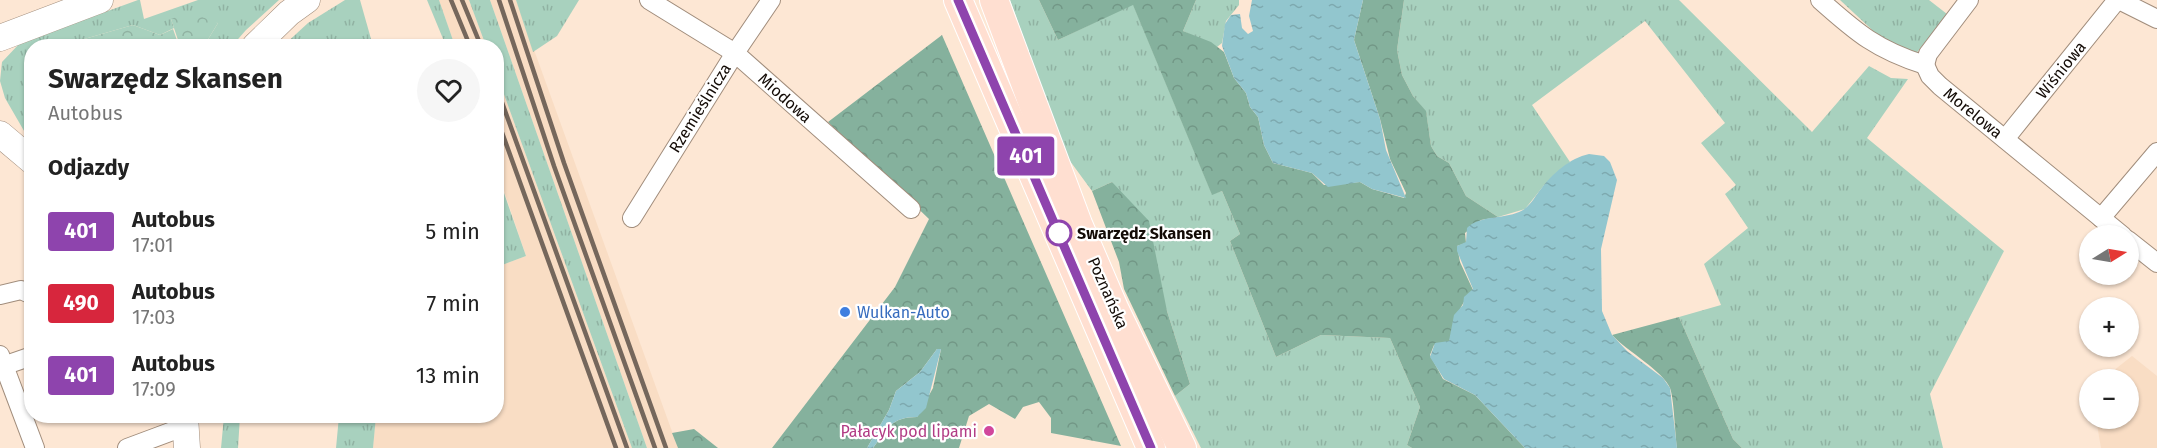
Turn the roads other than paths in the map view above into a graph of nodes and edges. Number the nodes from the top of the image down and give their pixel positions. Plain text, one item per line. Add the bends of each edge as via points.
1 (100, 0) edge
2 (307, 0) edge
3 (649, 0) edge
4 (771, 0) edge
5 (958, 0) edge
6 (994, 0) edge
7 (1820, 0) edge
8 (1969, 0) edge
9 (2118, 0) edge
10 (2157, 19) edge
11 (0, 38) edge
12 (262, 39) edge
13 (735, 53) junction
14 (1925, 65) junction
15 (0, 113) edge
16 (5, 139) edge
17 (2005, 139) junction
18 (2157, 152) edge
19 (24, 154) edge
20 (910, 209) dead end
21 (632, 218) dead end
22 (2101, 218) junction
23 (2110, 225) edge
24 (2139, 249) edge
25 (2157, 263) edge
26 (24, 291) edge
27 (0, 295) edge
28 (24, 358) edge
29 (1, 362) edge
30 (24, 420) edge
31 (25, 423) edge
32 (186, 430) edge
33 (35, 448) edge
34 (127, 448) edge
35 (1151, 448) edge
36 (1182, 448) edge

1 - 11 street
2 - 12 street
3 - 13 street, Miodowa
4 - 13 street, Rzemieślnicza
5 - 35 main road, Poznańska
6 - 36 main road, Poznańska via 1091,255
7 - 14 street via 1863,39
8 - 14 street via 1928,54
9 - 10 street
9 - 17 street, Wiśniowa
13 - 20 street, Miodowa
13 - 21 street, Rzemieślnicza
14 - 17 street, Morelowa via 1940,86
15 - 16 street
16 - 19 street
17 - 22 street, Morelowa
18 - 22 street
22 - 23 street, Morelowa
24 - 25 street
26 - 27 street
28 - 29 street
29 - 30 street
31 - 33 street
32 - 34 street

